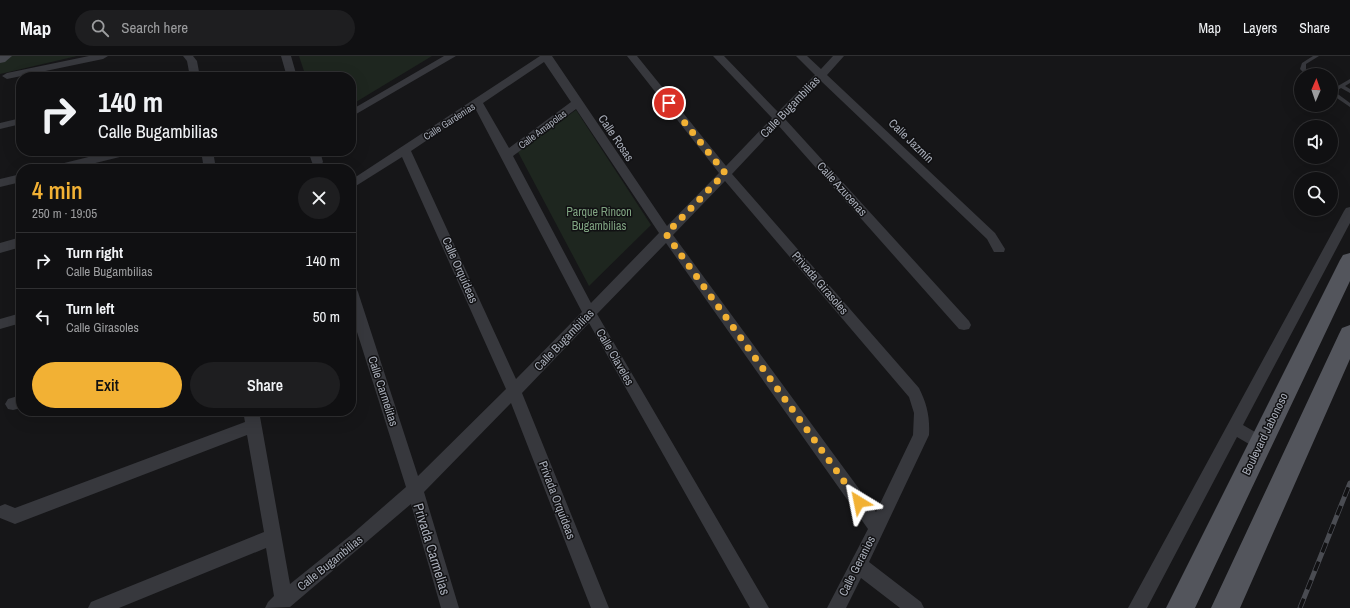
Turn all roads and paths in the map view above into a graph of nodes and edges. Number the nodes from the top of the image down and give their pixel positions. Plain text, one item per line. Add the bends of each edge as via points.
1 (5, 56) edge
2 (103, 56) edge
3 (188, 56) edge
4 (286, 56) edge
5 (451, 56) edge
6 (547, 56) edge
7 (632, 56) edge
8 (718, 56) edge
9 (839, 56) edge
10 (1317, 56) edge
11 (806, 57) edge
12 (0, 58) edge
13 (1303, 68) edge
14 (26, 72) edge
15 (194, 72) edge
16 (291, 72) edge
17 (16, 74) edge
18 (822, 74) junction
19 (7, 76) dead end
20 (1350, 81) edge
21 (1341, 86) junction
22 (1338, 88) edge
23 (1350, 91) edge
24 (1338, 97) edge
25 (477, 102) junction
26 (576, 103) junction
27 (1350, 105) edge
28 (356, 111) edge
29 (778, 119) junction
30 (16, 122) edge
31 (0, 126) edge
32 (405, 150) junction
33 (507, 154) junction
34 (108, 156) edge
35 (76, 164) edge
36 (725, 173) junction
37 (16, 179) edge
38 (356, 182) edge
39 (0, 183) edge
40 (1350, 211) edge
41 (666, 234) junction
42 (16, 243) edge
43 (0, 248) edge
44 (999, 249) dead end
45 (1350, 260) edge
46 (356, 307) edge
47 (590, 313) junction
48 (16, 319) edge
49 (0, 324) edge
50 (964, 325) dead end
51 (1350, 334) edge
52 (514, 391) junction
53 (914, 392) joint
54 (252, 418) edge
55 (1234, 427) junction
56 (1261, 444) junction
57 (415, 490) junction
58 (5, 512) dead end
59 (877, 528) junction
60 (272, 537) junction
61 (858, 565) junction
62 (279, 604) edge
63 (97, 608) edge
64 (450, 608) edge
65 (600, 608) edge
66 (760, 608) edge
67 (836, 608) edge
68 (915, 608) edge
69 (1137, 608) edge
70 (1180, 608) edge
71 (1225, 608) edge

1 - 12 street
2 - 14 street
3 - 15 street
4 - 16 street
5 - 28 street
6 - 25 street, Calle Gardenias
6 - 26 street, Calle Rosas
7 - 36 street, Privada Girasoles
8 - 29 street, Calle Azucenas
9 - 18 street, Calle Bugambilias
10 - 13 lane via 1304,63
11 - 18 street, Calle Jazmín
17 - 19 street
18 - 29 street, Calle Bugambilias
18 - 44 street, Calle Jazmín via 991,236
20 - 21 lane
21 - 22 lane
21 - 23 lane
24 - 27 lane
25 - 32 street, Calle Gardenias
25 - 33 street, Calle Claveles
26 - 33 street, Calle Amapolas
26 - 41 street, Calle Rosas
29 - 36 street, Calle Bugambilias
29 - 50 street, Calle Azucenas
30 - 31 street
32 - 38 street, Calle Gardenias
32 - 52 street, Calle Orquídeas
33 - 47 street, Calle Claveles
34 - 35 street
36 - 41 street, Calle Bugambilias
36 - 53 street, Privada Girasoles
37 - 39 street
40 - 55 street
41 - 47 street, Calle Bugambilias
41 - 59 street, Calle Rosas
42 - 43 street
45 - 56 main road, Boulevard Jabonoso
46 - 57 street, Calle Carmelitas
47 - 52 street, Calle Bugambilias
47 - 66 street, Calle Claveles
48 - 49 street
51 - 71 main road
52 - 57 street, Calle Bugambilias
52 - 65 street, Privada Orquídeas
53 - 59 street, Calle Geranios via 923,421 921,435
54 - 58 street via 15,516
54 - 60 street
55 - 56 street
55 - 69 street
56 - 70 main road, Boulevard Jabonoso
57 - 62 street, Calle Bugambilias
57 - 64 street, Privada Carmelias
59 - 61 street, Calle Geranios
60 - 62 street
60 - 63 street
61 - 67 street, Calle Geranios
61 - 68 street

